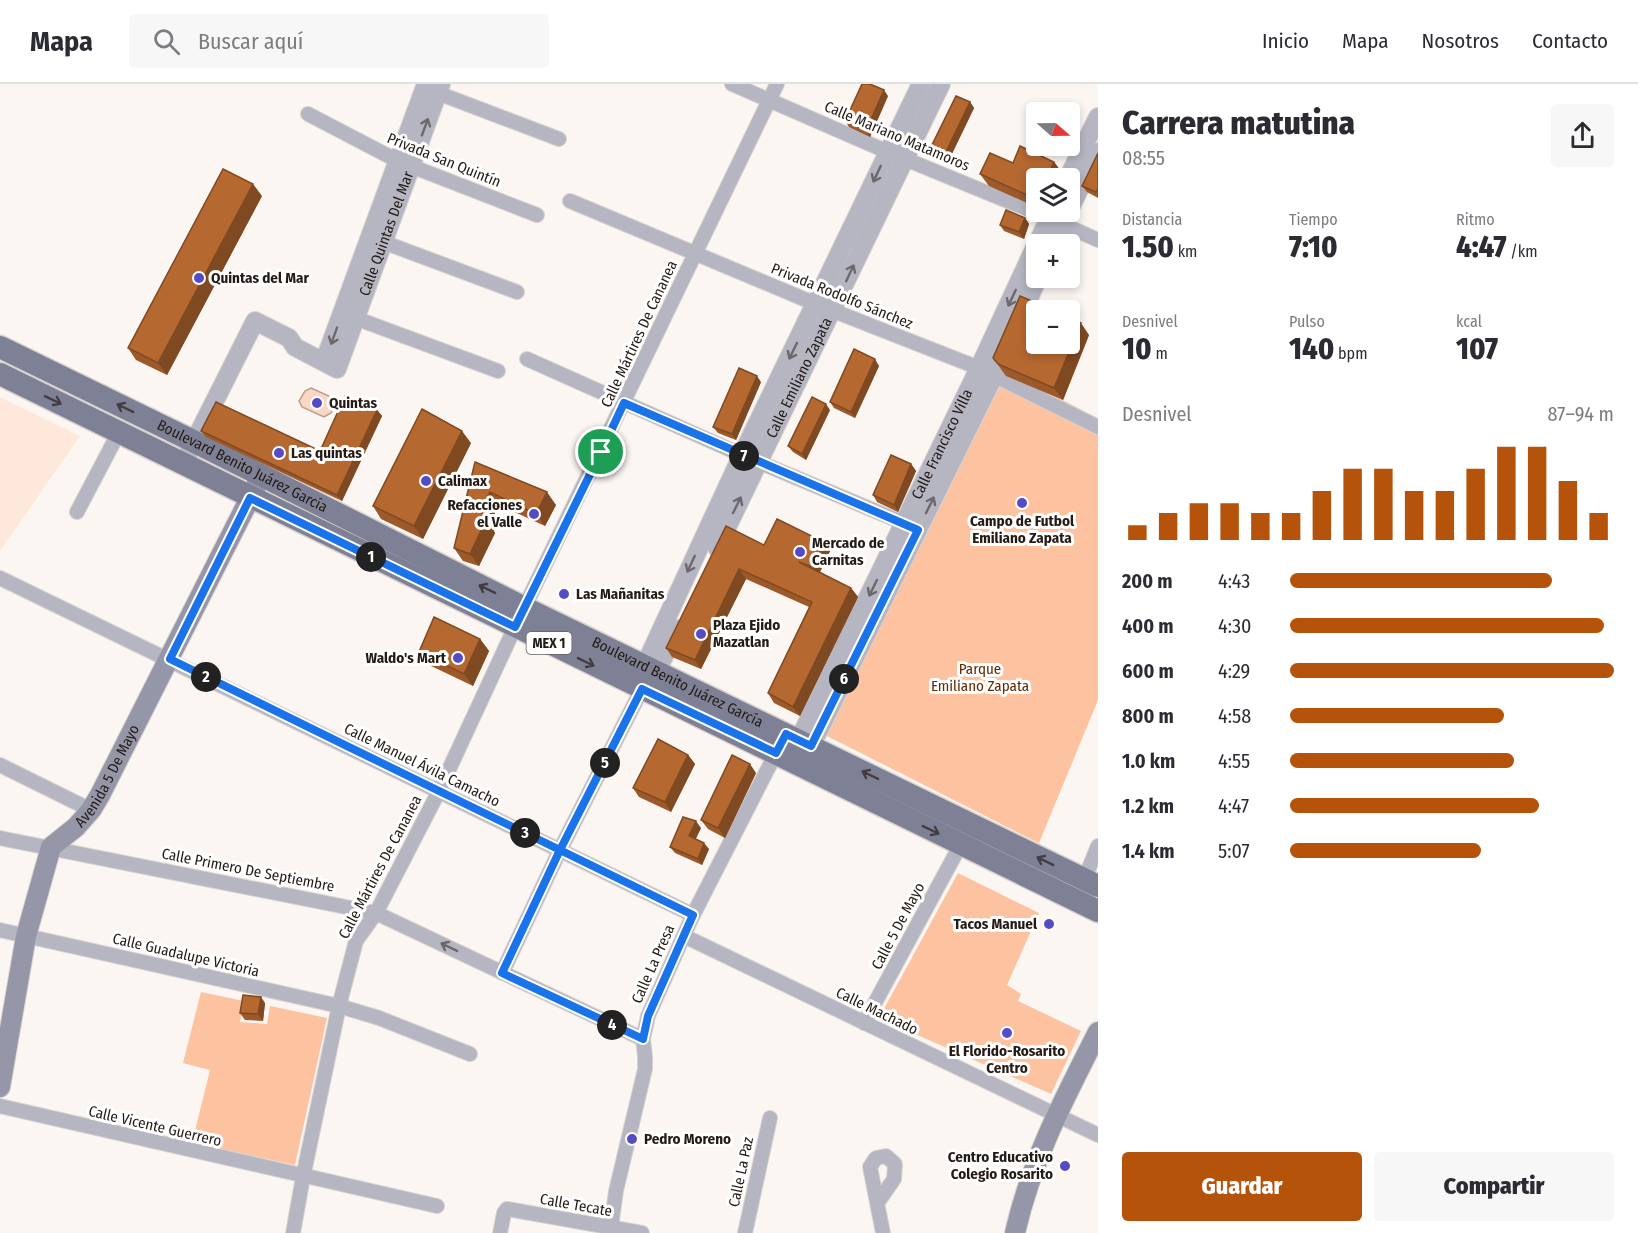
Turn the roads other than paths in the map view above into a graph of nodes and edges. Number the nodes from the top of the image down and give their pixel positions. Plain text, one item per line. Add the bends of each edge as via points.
1 (732, 84) edge
2 (777, 84) edge
3 (921, 84) edge
4 (941, 84) edge
5 (430, 87) edge
6 (770, 99) junction
7 (308, 114) dead end
8 (1098, 117) edge
9 (559, 139) dead end
10 (1098, 152) edge
11 (896, 155) junction
12 (404, 164) junction
13 (1073, 168) edge
14 (1080, 181) edge
15 (570, 201) dead end
16 (1026, 202) edge
17 (537, 215) dead end
18 (1072, 222) edge
19 (377, 240) junction
20 (1098, 240) edge
21 (696, 252) junction
22 (1026, 272) edge
23 (1032, 288) edge
24 (517, 292) dead end
25 (824, 307) junction
26 (349, 315) junction
27 (0, 347) edge
28 (527, 359) dead end
29 (498, 371) dead end
30 (986, 372) junction
31 (0, 374) edge
32 (624, 403) junction
33 (1098, 427) edge
34 (119, 432) junction
35 (195, 442) junction
36 (750, 458) junction
37 (183, 465) junction
38 (261, 477) junction
39 (250, 498) junction
40 (77, 512) dead end
41 (911, 527) junction
42 (0, 578) edge
43 (520, 618) junction
44 (170, 659) junction
45 (651, 668) junction
46 (642, 689) junction
47 (792, 747) junction
48 (0, 765) edge
49 (439, 791) junction
50 (92, 810) junction
51 (0, 838) edge
52 (961, 844) junction
53 (1098, 846) edge
54 (51, 847) junction
55 (560, 850) junction
56 (1091, 883) edge
57 (1098, 911) edge
58 (376, 913) junction
59 (693, 915) junction
60 (0, 930) edge
61 (26, 936) junction
62 (684, 936) junction
63 (502, 973) junction
64 (339, 1006) junction
65 (6, 1016) edge
66 (864, 1023) junction
67 (1098, 1032) edge
68 (643, 1039) junction
69 (470, 1054) dead end
70 (0, 1087) edge
71 (0, 1106) edge
72 (1056, 1115) junction
73 (770, 1118) dead end
74 (1098, 1135) edge
75 (303, 1177) junction
76 (878, 1202) dead end
77 (437, 1206) dead end
78 (610, 1227) junction
79 (293, 1233) edge
80 (500, 1233) edge
81 (642, 1233) edge
82 (745, 1233) edge
83 (883, 1233) edge
84 (1015, 1233) edge

1 - 6 street, Calle Mariano Matamoros
2 - 6 street, Calle Mártires De Cananea
3 - 11 street, Calle Emiliano Zapata
4 - 11 street, Calle Emiliano Zapata
5 - 9 street
5 - 12 street, Calle Quintas Del Mar
6 - 11 street, Calle Mariano Matamoros
6 - 21 street, Calle Mártires De Cananea
7 - 12 street, Privada San Quintín
8 - 13 street
10 - 14 street, Calle Francisco Villa
11 - 16 street, Calle Mariano Matamoros
11 - 25 street, Calle Emiliano Zapata
12 - 17 street, Privada San Quintín
12 - 19 street, Calle Quintas Del Mar
15 - 21 street, Privada Rodolfo Sánchez
18 - 20 street, Calle Mariano Matamoros
19 - 24 street
19 - 26 street, Calle Quintas Del Mar
21 - 25 street, Privada Rodolfo Sánchez
21 - 32 street, Calle Mártires De Cananea
22 -> 30 street, Calle Francisco Villa
23 - 30 street, Calle Francisco Villa
25 - 30 street, Privada Rodolfo Sánchez
25 - 36 street, Calle Emiliano Zapata
26 - 29 street
26 - 35 street, Calle Quintas Del Mar via 331,366 295,347 284,349 252,326
35 -> 27 main road, Boulevard Benito Juárez García / MEX 1
28 - 32 street
30 - 33 street, Privada Rodolfo Sánchez
30 - 41 street, Calle Francisco Villa
31 -> 34 main road, Boulevard Benito Juárez García / MEX 1
32 - 36 street
32 - 43 street, Calle Mártires De Cananea
34 - 37 main road, Boulevard Benito Juárez García / MEX 1
34 - 40 street
35 - 37 street, Calle Quintas Del Mar
35 - 38 main road, Boulevard Benito Juárez García / MEX 1
36 - 41 street
36 - 45 street, Calle Emiliano Zapata
37 - 39 main road, Boulevard Benito Juárez García / MEX 1
38 - 39 main road, Avenida 5 De Mayo
43 -> 38 main road, Boulevard Benito Juárez García / MEX 1
39 - 43 main road, Boulevard Benito Juárez García / MEX 1
39 - 44 main road, Avenida 5 De Mayo
41 - 47 street, Calle Francisco Villa
42 - 44 street, Calle Manuel Ávila Camacho
43 - 45 main road, Boulevard Benito Juárez García / MEX 1
43 -> 46 main road, Boulevard Benito Juárez García / MEX 1
43 - 49 street, Calle Mártires De Cananea
44 - 49 street, Calle Manuel Ávila Camacho
44 - 50 main road, Avenida 5 De Mayo
45 - 47 main road, Boulevard Benito Juárez García / MEX 1
46 - 47 main road, Boulevard Benito Juárez García / MEX 1
46 - 55 street
47 -> 52 main road, Boulevard Benito Juárez García / MEX 1
56 -> 47 main road, Boulevard Benito Juárez García / MEX 1
47 - 59 street, Calle La Presa
48 - 50 street
49 - 55 street, Calle Manuel Ávila Camacho
49 - 58 street, Calle Mártires De Cananea
50 - 54 main road, Avenida 5 De Mayo
51 - 54 street, Calle Primero De Septiembre
52 - 57 main road, Boulevard Benito Juárez García / MEX 1
52 - 66 street, Calle 5 De Mayo
53 - 56 street
54 - 58 street, Calle Primero De Septiembre
54 - 61 main road
55 - 59 street, Calle Manuel Ávila Camacho
55 - 63 street
63 -> 58 street, Calle Primero De Septiembre
58 - 64 street, Calle Mártires De Cananea via 356,941
59 - 62 street, Calle La Presa
60 - 61 street, Calle Guadalupe Victoria
61 - 64 street, Calle Guadalupe Victoria
61 - 65 main road
62 - 66 street, Calle Machado
62 - 68 street, Calle La Presa via 648,1016
63 - 68 street, Calle Primero De Septiembre
64 - 69 street, Calle Guadalupe Victoria
64 - 75 street, Calle Mártires De Cananea
65 - 70 main road
66 - 72 street, Calle Machado
67 - 72 main road
68 - 78 street, Calle La Presa via 645,1069
71 - 75 street, Calle Vicente Guerrero
72 - 74 street, Calle Machado
72 - 84 main road via 1032,1172
73 - 82 street, Calle La Paz
75 - 77 street, Calle Vicente Guerrero
75 - 79 street, Calle Mártires De Cananea
76 - 83 street
78 - 80 street, Calle Tecate via 505,1210
78 - 81 street, Calle Tecate

